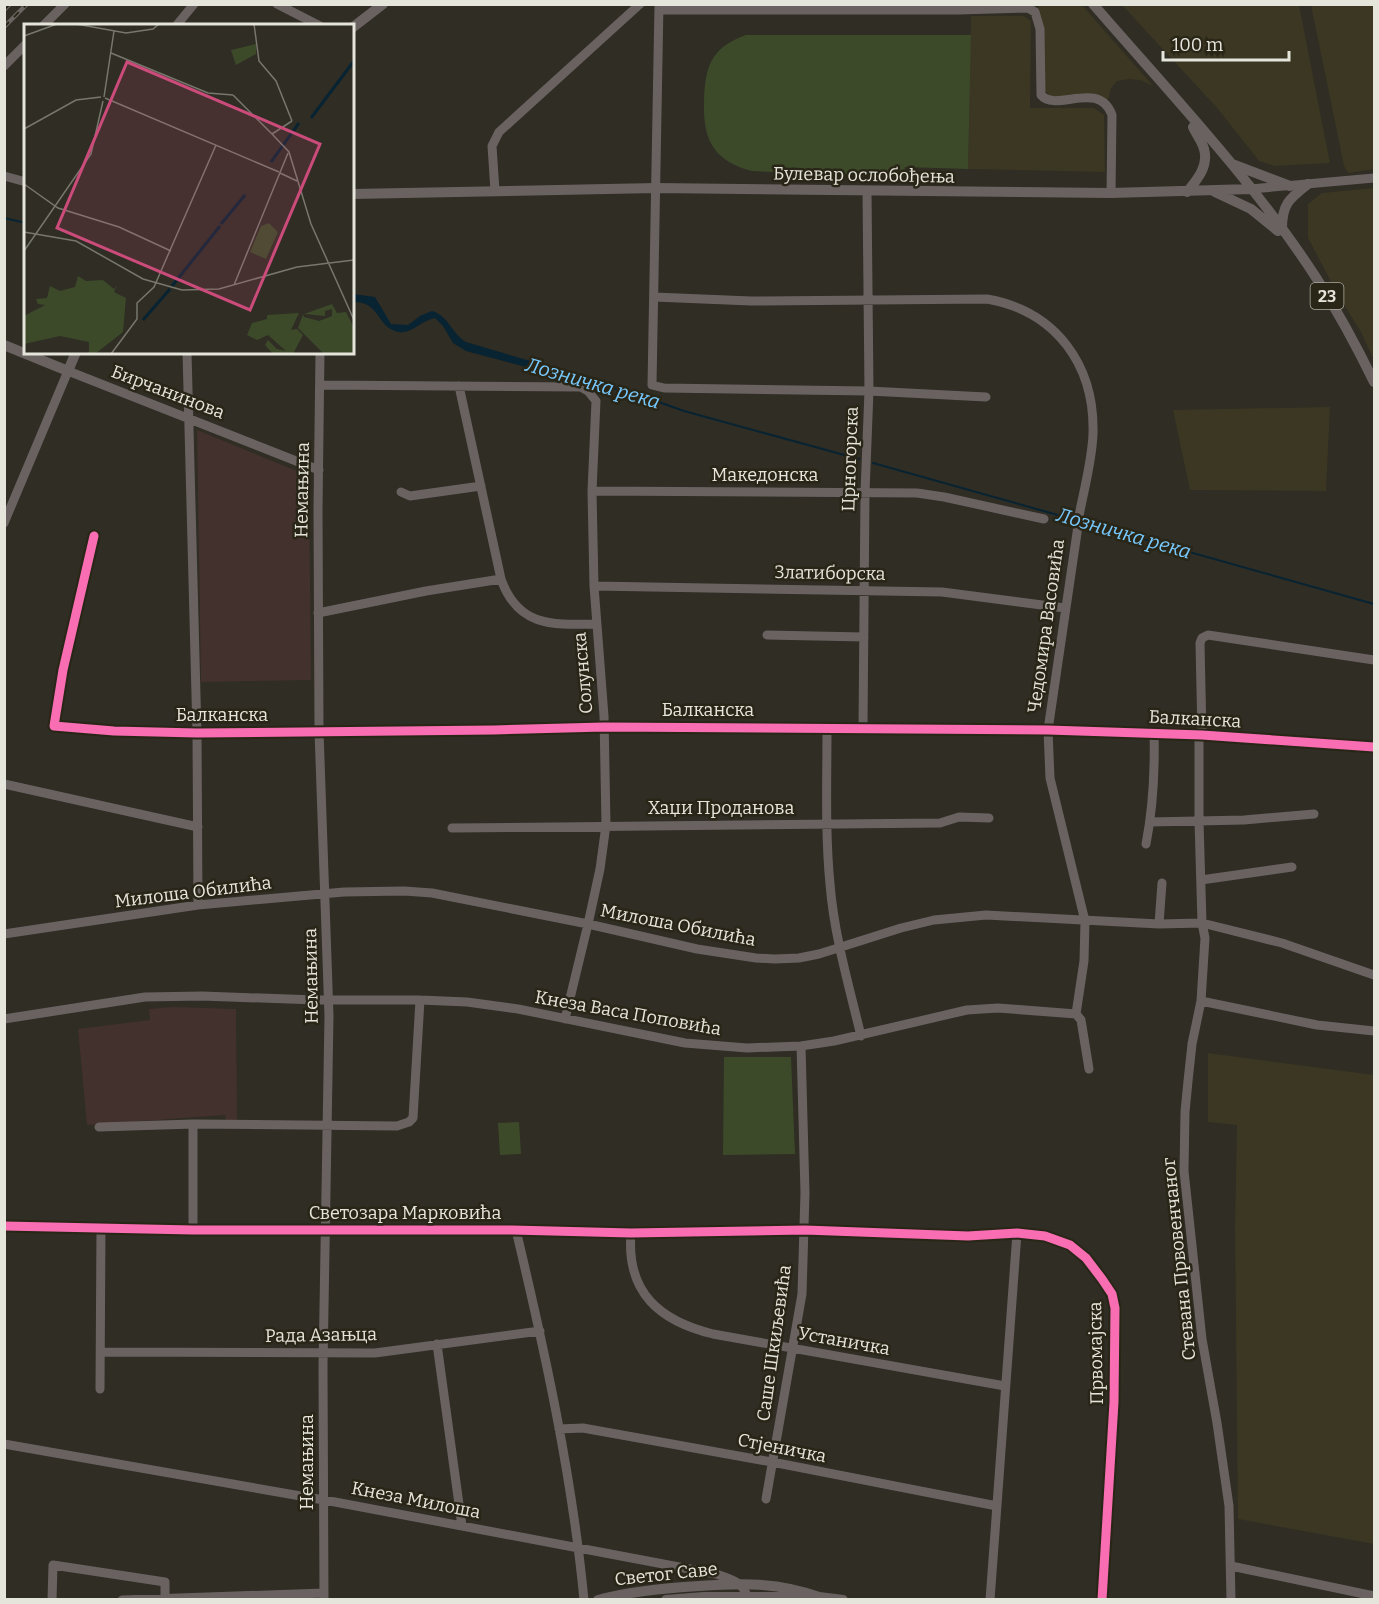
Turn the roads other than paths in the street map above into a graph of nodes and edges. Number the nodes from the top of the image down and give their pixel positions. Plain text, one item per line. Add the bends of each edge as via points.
1 (65, 4) edge
2 (194, 4) edge
3 (277, 4) edge
4 (383, 4) edge
5 (640, 4) edge
6 (1093, 4) edge
7 (1030, 6) edge
8 (659, 7) edge
9 (45, 24) edge
10 (178, 24) edge
11 (316, 24) edge
12 (354, 26) edge
13 (24, 46) edge
14 (4, 66) edge
15 (1189, 115) junction
16 (1230, 163) junction
17 (4, 176) edge
18 (1374, 178) edge
19 (24, 181) edge
20 (1308, 184) junction
21 (1290, 186) junction
22 (656, 188) junction
23 (1251, 189) junction
24 (495, 191) junction
25 (867, 191) junction
26 (1187, 192) junction
27 (1215, 192) junction
28 (1111, 193) junction
29 (354, 194) edge
30 (1285, 233) junction
31 (654, 297) junction
32 (868, 300) junction
33 (4, 345) edge
34 (24, 353) edge
35 (26, 354) edge
36 (75, 354) edge
37 (187, 354) edge
38 (320, 354) edge
39 (68, 371) junction
40 (1374, 382) edge
41 (321, 386) junction
42 (459, 386) junction
43 (869, 391) junction
44 (986, 397) dead end
45 (190, 418) junction
46 (319, 470) junction
47 (480, 486) junction
48 (592, 491) junction
49 (401, 492) dead end
50 (865, 492) junction
51 (1044, 519) dead end
52 (4, 523) edge
53 (94, 536) dead end
54 (501, 579) junction
55 (594, 586) junction
56 (865, 591) junction
57 (1065, 608) junction
58 (318, 612) junction
59 (596, 624) junction
60 (767, 635) dead end
61 (864, 637) junction
62 (1374, 660) edge
63 (604, 726) junction
64 (827, 728) junction
65 (863, 729) junction
66 (1048, 730) junction
67 (319, 731) junction
68 (197, 733) junction
69 (1154, 733) junction
70 (1200, 735) junction
71 (1374, 745) edge
72 (4, 784) edge
73 (1314, 814) dead end
74 (988, 818) dead end
75 (1199, 821) junction
76 (1150, 822) junction
77 (606, 825) junction
78 (827, 825) junction
79 (198, 827) junction
80 (452, 828) dead end
81 (1146, 844) dead end
82 (1292, 867) dead end
83 (1201, 880) junction
84 (1162, 882) dead end
85 (326, 894) junction
86 (198, 905) junction
87 (1085, 921) junction
88 (1202, 923) junction
89 (588, 924) junction
90 (1159, 924) junction
91 (4, 934) edge
92 (840, 948) junction
93 (1374, 975) edge
94 (329, 1000) junction
95 (420, 1000) junction
96 (1201, 1001) junction
97 (1076, 1014) junction
98 (4, 1019) edge
99 (565, 1019) junction
100 (1374, 1030) edge
101 (861, 1036) junction
102 (801, 1046) junction
103 (1089, 1069) dead end
104 (192, 1124) junction
105 (328, 1126) junction
106 (99, 1127) dead end
107 (4, 1226) edge
108 (101, 1228) junction
109 (193, 1230) junction
110 (326, 1230) junction
111 (516, 1230) junction
112 (805, 1230) junction
113 (631, 1233) junction
114 (1017, 1233) junction
115 (540, 1331) junction
116 (437, 1344) junction
117 (793, 1348) junction
118 (100, 1352) junction
119 (323, 1353) junction
120 (1005, 1386) junction
121 (100, 1389) dead end
122 (559, 1429) junction
123 (4, 1444) edge
124 (772, 1462) junction
125 (766, 1499) dead end
126 (324, 1500) junction
127 (997, 1506) junction
128 (462, 1526) junction
129 (579, 1547) junction
130 (1231, 1566) junction
131 (739, 1582) junction
132 (324, 1596) edge
133 (1374, 1596) edge
134 (165, 1597) junction
135 (819, 1597) junction
136 (748, 1598) edge
137 (52, 1599) edge
138 (123, 1599) edge
139 (585, 1599) edge
140 (598, 1599) edge
141 (666, 1599) edge
142 (843, 1599) edge
143 (990, 1599) edge
144 (1102, 1599) edge
145 (1231, 1599) edge

1 - 9 street
2 - 10 street
3 - 11 street
4 - 12 main road
5 - 24 street via 499,132 492,146
6 - 15 main road, 23
7 - 8 street via 959,10
7 - 28 street via 1040,29 1040,90 1044,99 1094,98 1109,108
8 - 22 street
13 - 14 street
15 - 16 main road, 23
15 - 26 main road via 1205,155 1201,174
16 - 21 main road
16 - 23 main road, 23
17 - 19 street
18 - 20 street, Булевар ослобођења
20 - 21 street, Булевар ослобођења
20 - 30 main road via 1287,203 1283,214
21 - 23 street, Булевар ослобођења
22 - 24 main road, Булевар ослобођења
22 - 25 main road, Булевар ослобођења
22 - 31 street
23 - 27 main road, Булевар ослобођења
23 - 30 main road, 23
24 - 29 main road, Булевар ослобођења
25 - 28 main road, Булевар ослобођења
25 - 32 street, Црногорска
26 - 27 main road, Булевар ослобођења
26 - 28 main road, Булевар ослобођења
27 - 30 main road via 1251,209
30 - 40 main road, 23 via 1322,287
31 - 32 street, Чедомира Васовића
31 - 43 street via 652,385
32 - 43 street, Црногорска
32 - 57 street, Чедомира Васовића via 987,299 1020,308 1050,326 1073,354 1084,375 1093,436
33 - 34 main road, Бирчанинова
35 - 39 main road, Бирчанинова
36 - 39 main road
37 - 45 street
38 - 41 street, Немањина
39 - 45 street, Бирчанинова
39 - 52 street
41 - 42 street
41 - 46 street, Немањина
42 - 47 street
42 - 48 street, Солунска via 581,387 590,393 597,404
43 - 44 street
43 - 50 street, Црногорска
45 - 46 street, Бирчанинова
45 - 68 street
46 - 58 street, Немањина
47 - 49 street via 410,496
47 - 54 street
48 - 50 street, Македонска
48 - 55 street, Солунска
50 - 51 street, Македонска via 944,497
50 - 56 street, Црногорска
53 - 68 street, Балканска via 54,726
54 - 58 street
54 - 59 street via 511,602 538,621
55 - 56 street, Златиборска
55 - 59 street, Солунска
56 - 57 street, Златиборска via 942,592
56 - 61 street, Црногорска
57 - 66 street, Чедомира Васовића
58 - 67 street, Немањина
59 - 63 street, Солунска
60 - 61 street
61 - 65 street, Црногорска
62 - 70 street, Стевана Првовенчаног via 1208,635 1200,643
63 - 64 street, Балканска
63 - 67 street, Балканска
63 - 77 street, Солунска
64 - 65 street, Балканска
64 - 78 street
65 - 66 street, Балканска
66 - 69 street, Балканска
66 - 87 street, Чедомира Васовића via 1050,778
67 - 68 street, Балканска
67 - 85 street, Немањина
68 - 79 street
69 - 70 street, Балканска
69 - 76 street
70 - 71 street, Балканска
70 - 75 street, Стевана Првовенчаног
72 - 79 street
73 - 75 street
74 - 78 street, Хаџи Проданова via 959,817 940,824
75 - 76 street
75 - 83 street, Стевана Првовенчаног
76 - 81 street
77 - 78 street, Хаџи Проданова
77 - 80 street, Хаџи Проданова
77 - 89 street, Солунска
78 - 92 street via 830,885
79 - 86 street
82 - 83 street
83 - 88 street, Стевана Првовенчаног
84 - 90 street
85 - 86 street, Милоша Обилића
85 - 89 street, Милоша Обилића via 432,893
85 - 94 street, Немањина
86 - 91 street, Милоша Обилића
87 - 90 street, Милоша Обилића
87 - 92 street, Милоша Обилића via 960,917 901,928
87 - 97 street, Чедомира Васовића
88 - 90 street, Милоша Обилића
88 - 93 street, Милоша Обилића via 1282,943
88 - 96 street, Стевана Првовенчаног via 1205,938
89 - 92 street, Милоша Обилића via 756,958 799,958
89 - 99 street, Солунска
92 - 101 street
94 - 95 street, Кнеза Васа Поповића
94 - 98 street, Кнеза Васа Поповића via 145,997
94 - 105 street, Немањина
95 - 99 street, Кнеза Васа Поповића via 467,1002
95 - 105 street via 413,1118 398,1126
96 - 100 street via 1317,1025
96 - 130 street, Стевана Првовенчаног via 1186,1102 1184,1171 1202,1339 1229,1506
97 - 101 street, Кнеза Васа Поповића via 998,1008 967,1011
97 - 103 street via 1081,1020
99 - 102 street, Кнеза Васа Поповића via 685,1043 747,1048
101 - 102 street, Кнеза Васа Поповића
102 - 112 street, Саше Шкиљевића
104 - 105 street
104 - 106 street
104 - 109 street
105 - 110 street, Немањина
107 - 108 street, Светозара Марковића
108 - 109 street, Светозара Марковића
108 - 118 street
109 - 110 street, Светозара Марковића
110 - 111 street, Светозара Марковића
110 - 119 street, Немањина
111 - 113 street, Светозара Марковића
111 - 115 street
112 - 113 street, Светозара Марковића
112 - 114 street, Првомајска via 968,1236
112 - 117 street, Саше Шкиљевића via 802,1294
113 - 117 street, Устаничка via 631,1254 641,1286 669,1318 713,1334
114 - 120 street
114 - 144 street, Првомајска via 1045,1236 1070,1245 1086,1258 1112,1294 1114,1402
115 - 116 street, Рада Азањца
115 - 122 street
116 - 119 street, Рада Азањца via 375,1353
116 - 128 street
117 - 120 street, Устаничка
117 - 124 street, Саше Шкиљевића
118 - 119 street, Рада Азањца
118 - 121 street
119 - 126 street, Немањина
120 - 127 street
122 - 124 street, Стјеничка via 583,1428
122 - 129 street
123 - 126 street, Кнеза Милоша
124 - 125 street, Саше Шкиљевића
124 - 127 street, Стјеничка
126 - 128 street, Кнеза Милоша
126 - 132 street, Немањина
127 - 143 street
128 - 129 street, Кнеза Милоша
129 - 131 street, Кнеза Милоша
129 - 139 street
130 - 133 street
130 - 145 street, Стевана Првовенчаног
131 - 135 main road, Кнеза Милоша via 799,1589
131 - 136 street
131 - 140 main road, Светог Саве via 643,1590
132 - 134 street
134 - 137 street via 165,1582 53,1565
134 - 138 street
135 - 136 main road, Кнеза Милоша
135 - 142 main road, Кнеза Милоша
136 - 141 main road, Светог Саве

